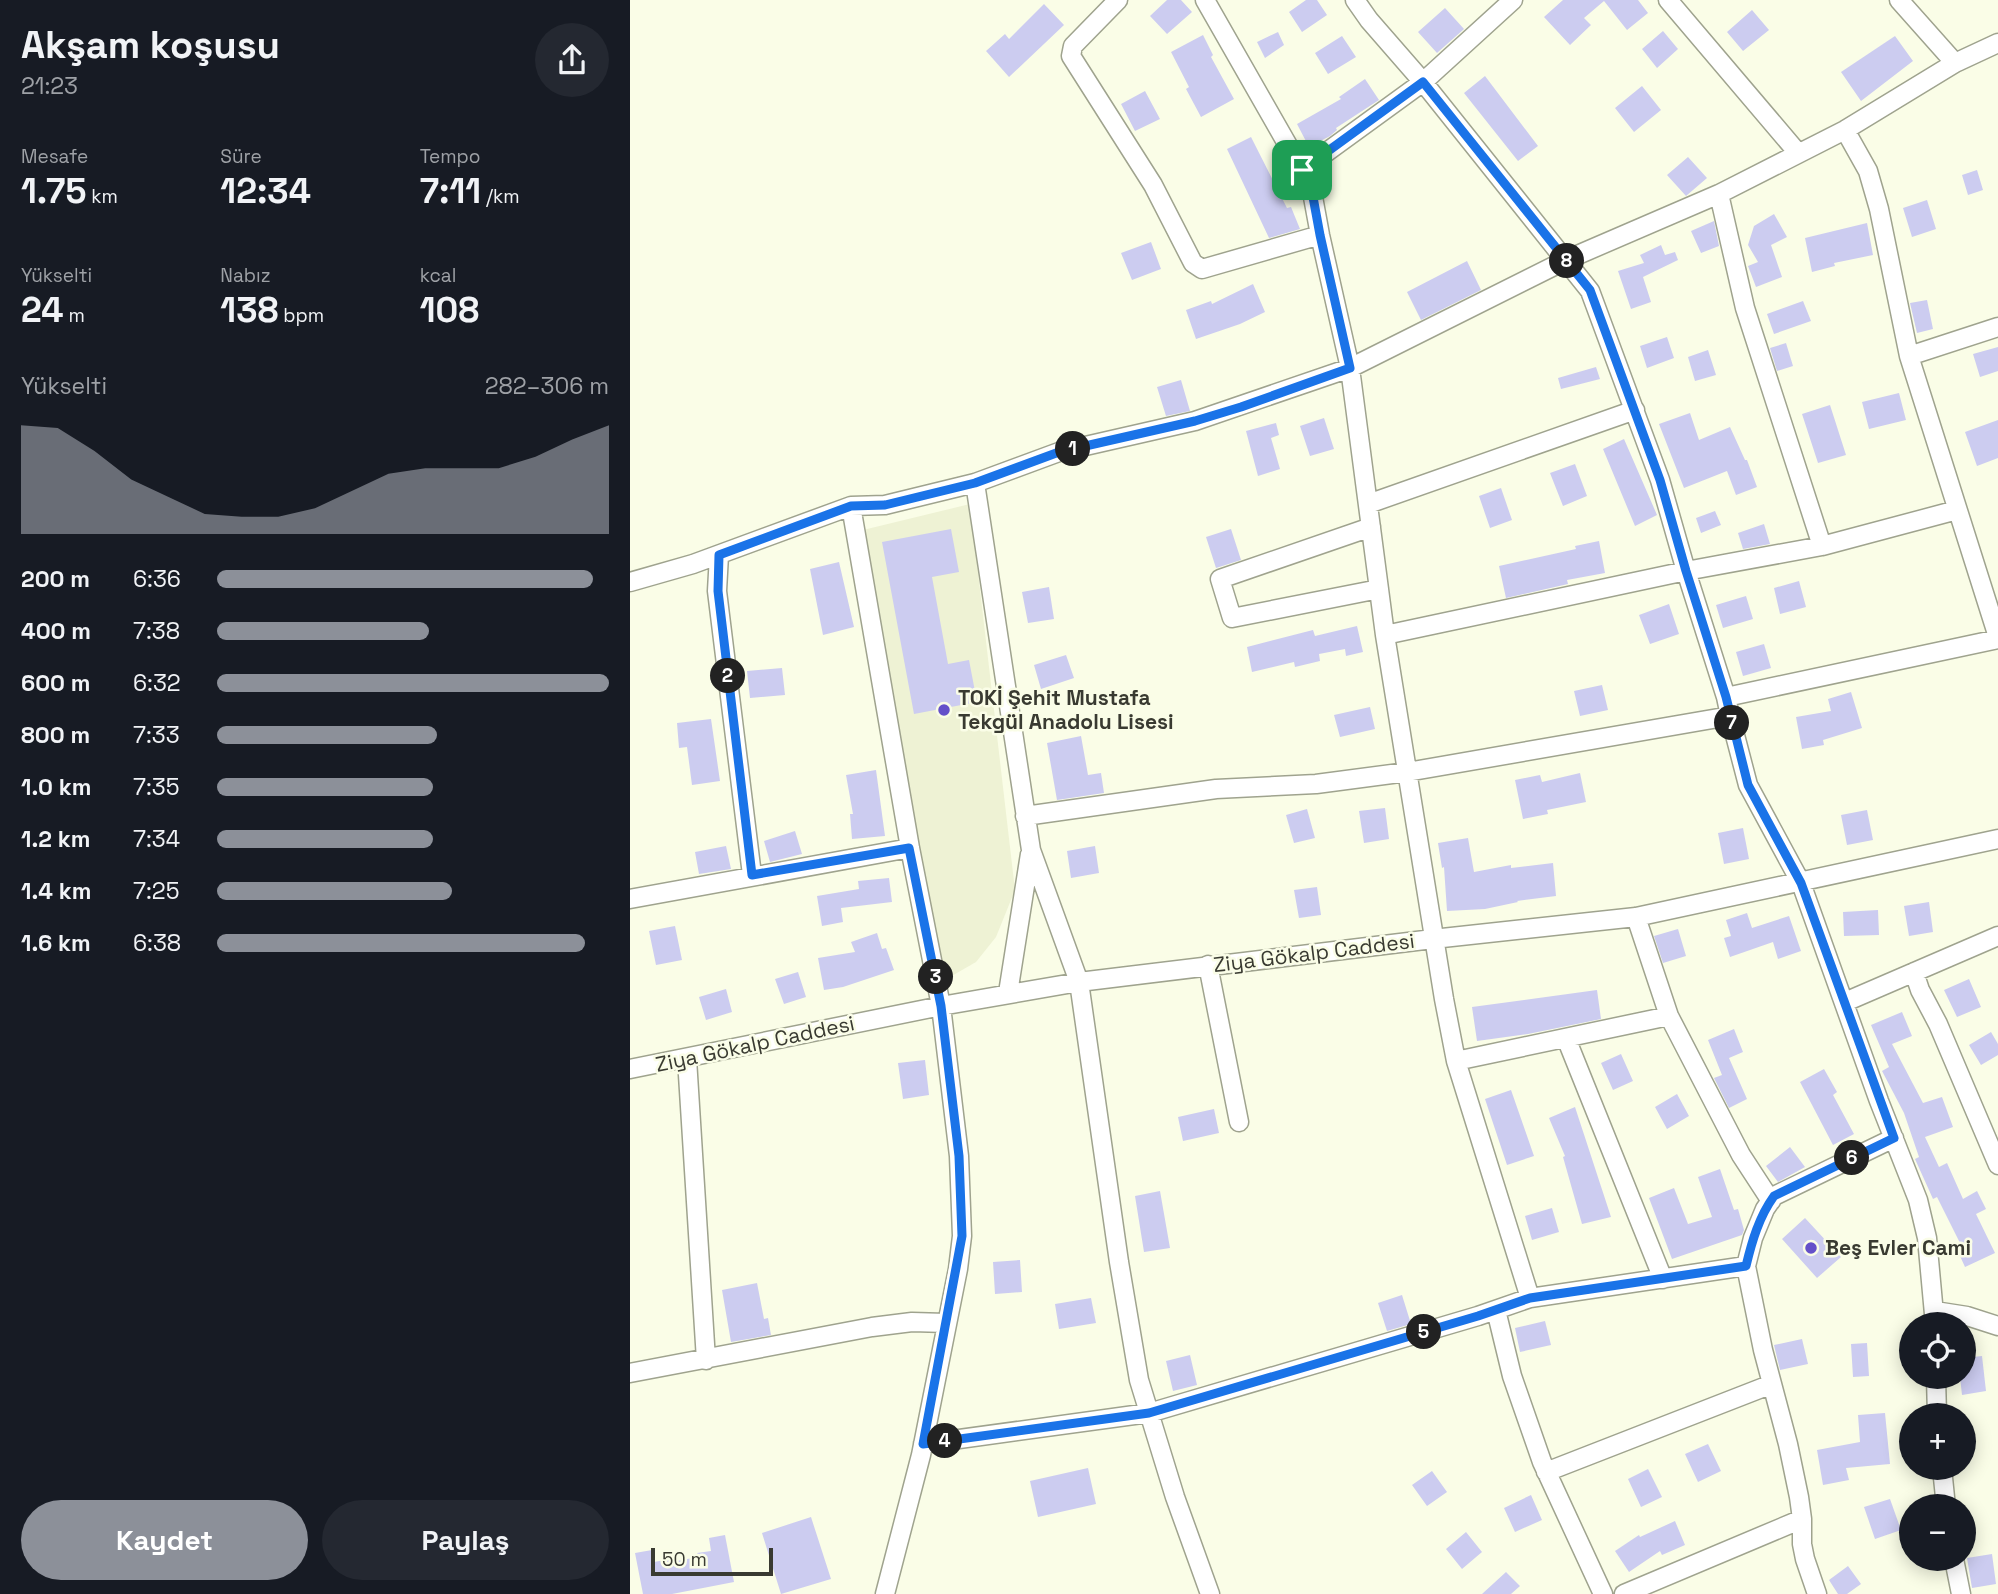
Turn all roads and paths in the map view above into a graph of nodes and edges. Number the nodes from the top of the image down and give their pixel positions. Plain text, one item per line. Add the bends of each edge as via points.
1 (1118, 0) edge
2 (1206, 0) edge
3 (1355, 0) edge
4 (1513, 0) edge
5 (1668, 0) edge
6 (1899, 0) edge
7 (1998, 43) edge
8 (1955, 63) junction
9 (1423, 82) junction
10 (1845, 130) junction
11 (1798, 153) junction
12 (1302, 170) junction
13 (1720, 194) junction
14 (1320, 235) junction
15 (1566, 260) junction
16 (1998, 327) edge
17 (1909, 356) junction
18 (1350, 368) junction
19 (1635, 410) junction
20 (975, 483) junction
21 (1368, 504) junction
22 (851, 506) junction
23 (1956, 510) junction
24 (1371, 527) junction
25 (1822, 546) junction
26 (719, 555) junction
27 (1686, 571) junction
28 (630, 582) edge
29 (1379, 589) junction
30 (1385, 635) junction
31 (1998, 638) edge
32 (1726, 697) junction
33 (1730, 716) junction
34 (1407, 772) junction
35 (1026, 816) junction
36 (1998, 839) edge
37 (909, 848) junction
38 (1031, 850) junction
39 (752, 875) junction
40 (1801, 883) junction
41 (630, 899) edge
42 (1636, 917) junction
43 (1998, 936) edge
44 (1433, 939) junction
45 (1208, 965) junction
46 (1914, 972) junction
47 (1079, 982) junction
48 (1008, 993) junction
49 (1845, 1002) junction
50 (941, 1006) junction
51 (1669, 1016) junction
52 (1566, 1038) junction
53 (687, 1059) junction
54 (1456, 1061) junction
55 (630, 1069) edge
56 (1239, 1122) dead end
57 (1894, 1138) junction
58 (1998, 1165) edge
59 (1771, 1201) junction
60 (1746, 1266) junction
61 (1663, 1279) junction
62 (1530, 1298) junction
63 (1496, 1310) junction
64 (1934, 1312) edge
65 (1976, 1317) edge
66 (1996, 1320) edge
67 (946, 1324) junction
68 (706, 1360) junction
69 (630, 1373) edge
70 (1772, 1384) junction
71 (1149, 1413) junction
72 (923, 1444) junction
73 (1546, 1472) junction
74 (1802, 1519) junction
75 (1956, 1571) edge
76 (885, 1594) edge
77 (1210, 1594) edge
78 (1603, 1594) edge
79 (1623, 1594) edge
80 (1817, 1594) edge
81 (1961, 1594) edge

1 - 14 street via 1073,46 1071,56 1153,184 1193,262 1202,269
2 - 12 street
3 - 9 street
4 - 9 street
5 - 11 street
6 - 8 street
7 - 8 street
8 - 10 street
9 - 12 street
9 - 15 street
10 - 11 street
10 - 17 street via 1868,171 1879,209
11 - 13 street
12 - 14 street
13 - 15 street
13 - 25 street via 1745,308
14 - 18 street
15 - 18 street
15 - 19 street via 1590,290
16 - 17 street
17 - 23 street
18 - 20 street via 1207,417 1059,452
18 - 21 street
19 - 21 street
19 - 27 street
20 - 22 street via 885,505
20 - 35 street
21 - 24 street
22 - 26 street
22 - 37 street
23 - 25 street
23 - 31 street
24 - 29 street
24 - 29 street via 1220,579 1232,618
25 - 27 street
26 - 28 street
26 - 39 street via 718,591
27 - 30 street
27 - 32 street
29 - 30 street
30 - 34 street
31 - 32 street
32 - 33 street
33 - 34 street
33 - 40 street via 1748,785
34 - 35 street via 1316,784 1216,789
34 - 44 street
35 - 38 street
36 - 40 street, Ziya Gökalp Caddesi
37 - 39 street
37 - 50 street
38 - 47 street
38 - 48 street
39 - 41 street
40 - 42 street, Ziya Gökalp Caddesi
40 - 49 street
42 - 44 street, Ziya Gökalp Caddesi
42 - 51 street
43 - 46 street
44 - 45 street, Ziya Gökalp Caddesi
44 - 54 street
45 - 47 street, Ziya Gökalp Caddesi
45 - 56 street
46 - 49 street
46 - 58 street
47 - 48 street, Ziya Gökalp Caddesi
47 - 71 street via 1119,1262
48 - 50 street, Ziya Gökalp Caddesi
49 - 57 street
50 - 53 street, Ziya Gökalp Caddesi
50 - 67 street via 959,1156 962,1236
51 - 52 street
51 - 59 street via 1741,1154
52 - 54 street
52 - 61 street
53 - 55 street, Ziya Gökalp Caddesi
53 - 68 street
54 - 62 street
57 - 59 street
57 - 64 street via 1927,1238
59 - 60 street via 1753,1238
60 - 61 street
60 - 70 street
61 - 62 street
62 - 63 street
63 - 71 street
63 - 73 street via 1512,1376
65 - 66 street
67 - 68 street via 872,1327
67 - 72 street
68 - 69 street
70 - 73 street
70 - 74 street
71 - 72 street
71 - 77 street
72 - 76 street
73 - 78 street
74 - 79 street
74 - 80 street via 1802,1544
75 - 81 street

